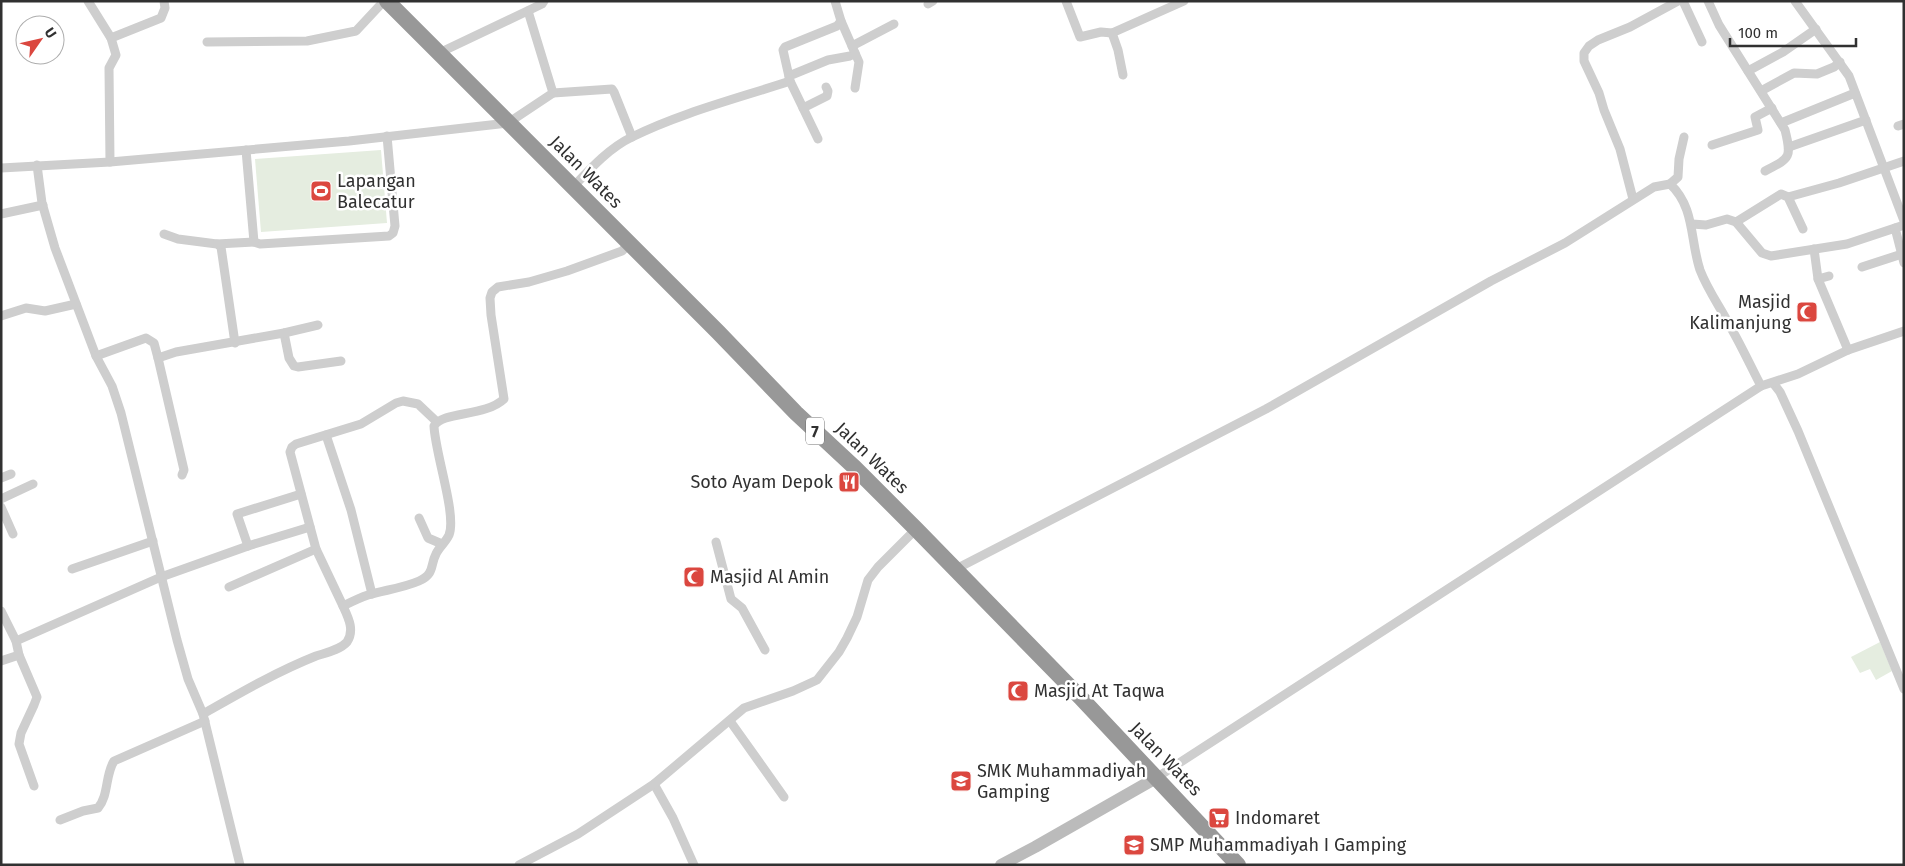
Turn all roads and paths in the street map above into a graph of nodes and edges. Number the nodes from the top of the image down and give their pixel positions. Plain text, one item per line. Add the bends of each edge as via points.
1 (88, 1) edge
2 (164, 1) edge
3 (385, 1) edge
4 (544, 1) edge
5 (835, 1) edge
6 (1066, 1) edge
7 (1184, 1) edge
8 (1678, 1) edge
9 (1683, 1) edge
10 (1708, 1) edge
11 (1795, 1) edge
12 (528, 11) junction
13 (841, 21) junction
14 (894, 24) dead end
15 (1816, 29) junction
16 (1112, 33) junction
17 (111, 38) junction
18 (207, 42) dead end
19 (1702, 42) dead end
20 (854, 50) junction
21 (439, 54) junction
22 (1840, 62) junction
23 (1748, 71) junction
24 (1123, 75) dead end
25 (789, 78) junction
26 (826, 86) dead end
27 (855, 88) dead end
28 (1761, 91) junction
29 (553, 93) junction
30 (1856, 93) junction
31 (803, 108) junction
32 (1772, 108) junction
33 (1866, 120) junction
34 (508, 123) junction
35 (1781, 123) junction
36 (387, 136) junction
37 (632, 137) junction
38 (1684, 137) dead end
39 (818, 140) dead end
40 (1712, 145) dead end
41 (1789, 147) junction
42 (246, 150) junction
43 (110, 162) junction
44 (1904, 162) edge
45 (37, 165) junction
46 (1, 168) edge
47 (1884, 168) junction
48 (1765, 171) dead end
49 (1670, 184) junction
50 (573, 187) junction
51 (1788, 197) junction
52 (1633, 198) junction
53 (43, 205) junction
54 (1, 214) edge
55 (1904, 221) edge
56 (1736, 222) junction
57 (1692, 224) junction
58 (1900, 226) edge
59 (1803, 229) dead end
60 (164, 234) dead end
61 (254, 242) junction
62 (217, 244) junction
63 (629, 244) junction
64 (1814, 249) junction
65 (1903, 258) edge
66 (1862, 267) dead end
67 (1829, 276) dead end
68 (1818, 279) junction
69 (76, 304) junction
70 (1, 316) edge
71 (318, 325) dead end
72 (1904, 332) edge
73 (284, 333) junction
74 (235, 343) junction
75 (1848, 350) junction
76 (96, 356) junction
77 (158, 358) junction
78 (341, 361) dead end
79 (1773, 383) junction
80 (1761, 386) junction
81 (437, 422) junction
82 (326, 435) junction
83 (11, 474) dead end
84 (182, 476) dead end
85 (1, 478) edge
86 (34, 484) dead end
87 (301, 494) junction
88 (1, 499) edge
89 (1, 507) edge
90 (419, 518) dead end
91 (310, 527) junction
92 (916, 529) junction
93 (13, 534) dead end
94 (153, 541) junction
95 (716, 542) dead end
96 (442, 544) junction
97 (248, 546) junction
98 (316, 549) junction
99 (72, 570) dead end
100 (954, 570) junction
101 (161, 577) junction
102 (229, 587) dead end
103 (372, 594) junction
104 (343, 606) junction
105 (1, 612) edge
106 (16, 641) junction
107 (765, 650) dead end
108 (19, 655) junction
109 (1, 661) edge
110 (1903, 684) edge
111 (204, 717) junction
112 (730, 722) junction
113 (1156, 778) junction
114 (654, 784) junction
115 (34, 786) dead end
116 (784, 797) dead end
117 (60, 820) dead end
118 (1009, 863) edge
119 (240, 865) edge
120 (519, 865) edge
121 (694, 865) edge
122 (1238, 865) edge

1 - 17 street
2 - 17 street via 161,18
3 - 18 street via 356,31 307,41
3 - 21 highway, Jalan Wates / 7
4 - 12 street
5 - 13 street
6 - 16 street via 1080,38 1105,31
7 - 16 street
8 - 52 street via 1598,40 1584,52 1584,61 1620,149
9 - 19 street
10 - 23 street
11 - 15 street
12 - 21 street
12 - 29 street
13 - 20 street
13 - 25 street via 837,26 784,48
14 - 20 street
15 - 22 street
15 - 23 street
16 - 24 street
17 - 43 street via 116,55 109,68
20 - 25 street via 850,56 828,60
20 - 27 street via 859,62
21 - 34 highway, Jalan Wates / 7
22 - 28 street via 1817,74 1794,73
22 - 30 street
23 - 28 street
25 - 31 street
25 - 37 street
26 - 31 street via 827,96
28 - 32 street
29 - 34 street
29 - 37 street via 612,89
30 - 33 street
30 - 35 street
31 - 39 street
32 - 35 street
32 - 40 street via 1755,117 1758,130
33 - 41 street
33 - 47 street
34 - 36 street
34 - 50 highway, Jalan Wates / 7
35 - 41 street
36 - 42 street
36 - 61 street via 393,233 389,236
37 - 50 street via 593,166
38 - 49 street via 1678,176
41 - 48 street via 1786,160
42 - 43 street
42 - 61 street
43 - 45 street
44 - 47 street
45 - 46 street
45 - 53 street
47 - 51 street
47 - 55 street
49 - 52 street via 1654,187
49 - 57 street via 1684,201
50 - 63 highway, Jalan Wates / 7
51 - 56 street via 1775,196
51 - 59 street
52 - 100 street via 1565,243 1491,281 1266,409
53 - 54 street
53 - 69 street
56 - 57 street via 1726,219 1706,225
56 - 64 street via 1762,252 1771,256
57 - 80 street via 1700,269
58 - 64 street via 1847,244
58 - 65 street
60 - 62 street
61 - 62 street
62 - 74 street via 223,252
63 - 81 street via 622,250 567,271 492,292 491,315 504,399 498,406 487,410
63 - 92 highway, Jalan Wates / 7
64 - 68 street
65 - 66 street
67 - 68 street
68 - 75 street
69 - 70 street via 45,311 26,308
69 - 76 street
71 - 73 street
72 - 75 street
73 - 74 street
73 - 78 street via 294,366
74 - 77 street
75 - 79 street
76 - 77 street via 146,338 154,344
76 - 94 street via 118,404
77 - 84 street via 184,470
79 - 80 street
79 - 110 street via 1798,431
80 - 113 street
81 - 82 street via 418,404 403,401 362,424
81 - 96 street via 434,426 435,443 451,521
82 - 87 street via 292,447 290,452
82 - 103 street via 351,510
83 - 85 street
86 - 88 street
87 - 91 street
87 - 97 street via 237,514
89 - 93 street
90 - 96 street via 428,538
91 - 97 street
91 - 98 street
92 - 100 highway, Jalan Wates / 7
92 - 112 street via 868,580 847,638 818,680 749,705
94 - 99 street
94 - 101 street
95 - 107 street via 731,599 742,608
96 - 103 street via 435,555 432,570 421,581
97 - 101 street
98 - 102 street
98 - 104 street
100 - 113 highway, Jalan Wates / 7
101 - 106 street
101 - 111 street via 188,679
103 - 104 street
104 - 111 street via 351,634 343,646 295,664 248,688
105 - 106 street
106 - 108 street
108 - 109 street
108 - 115 street via 36,697 20,733 19,744
111 - 117 street via 114,761 100,806
111 - 119 street
112 - 114 street
112 - 116 street
113 - 118 street
113 - 122 highway, Jalan Wates / 7
114 - 120 street via 578,834
114 - 121 street

